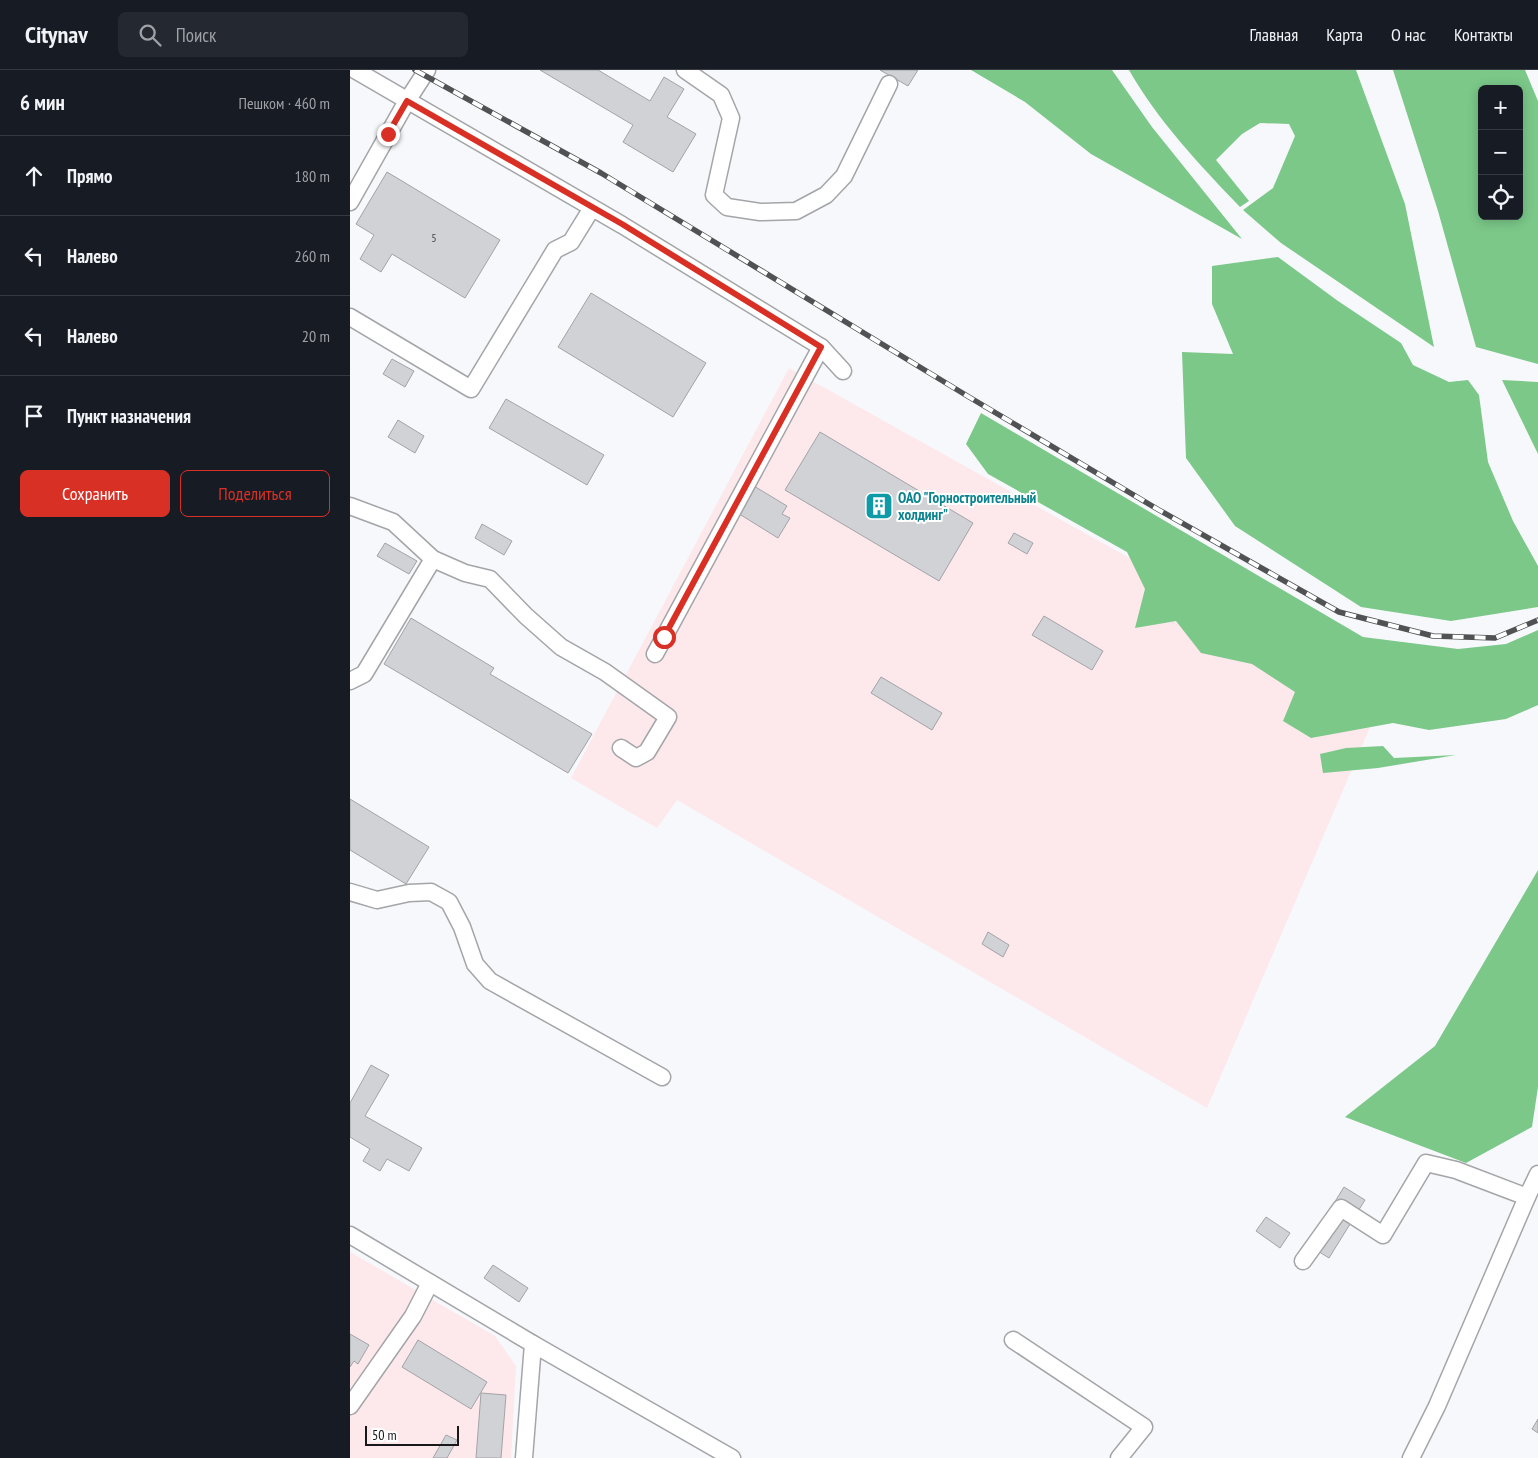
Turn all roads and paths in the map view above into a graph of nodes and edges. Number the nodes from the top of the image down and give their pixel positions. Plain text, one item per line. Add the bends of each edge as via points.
1 (355, 70) edge
2 (427, 70) edge
3 (685, 70) edge
4 (889, 84) dead end
5 (407, 101) junction
6 (350, 202) edge
7 (592, 208) junction
8 (350, 317) edge
9 (821, 347) junction
10 (843, 371) dead end
11 (350, 506) edge
12 (432, 559) junction
13 (655, 654) dead end
14 (350, 681) edge
15 (621, 748) dead end
16 (350, 892) edge
17 (662, 1077) dead end
18 (1538, 1174) edge
19 (1527, 1197) junction
20 (350, 1235) edge
21 (1303, 1261) dead end
22 (430, 1283) junction
23 (1013, 1340) dead end
24 (533, 1344) junction
25 (350, 1406) edge
26 (524, 1458) edge
27 (732, 1458) edge
28 (1119, 1458) edge
29 (1412, 1458) edge

1 - 5 street
2 - 5 street
3 - 4 street via 721,95 731,118 714,195 727,206 760,212 796,211 826,195 844,176
5 - 6 street
5 - 7 street
7 - 8 street via 571,242 556,250 471,389
7 - 9 street
9 - 10 street
9 - 13 street
11 - 12 street via 392,522
12 - 14 street via 364,674
12 - 15 street via 490,579 561,646 605,672 668,717 647,752 636,758
16 - 17 street via 377,900 431,892 449,902 475,964 490,981
18 - 19 street
19 - 21 street via 1456,1170 1426,1163 1382,1234 1341,1208
19 - 29 street
20 - 22 street
22 - 24 street
22 - 25 street via 413,1316
23 - 28 street via 1144,1427
24 - 26 street
24 - 27 street

